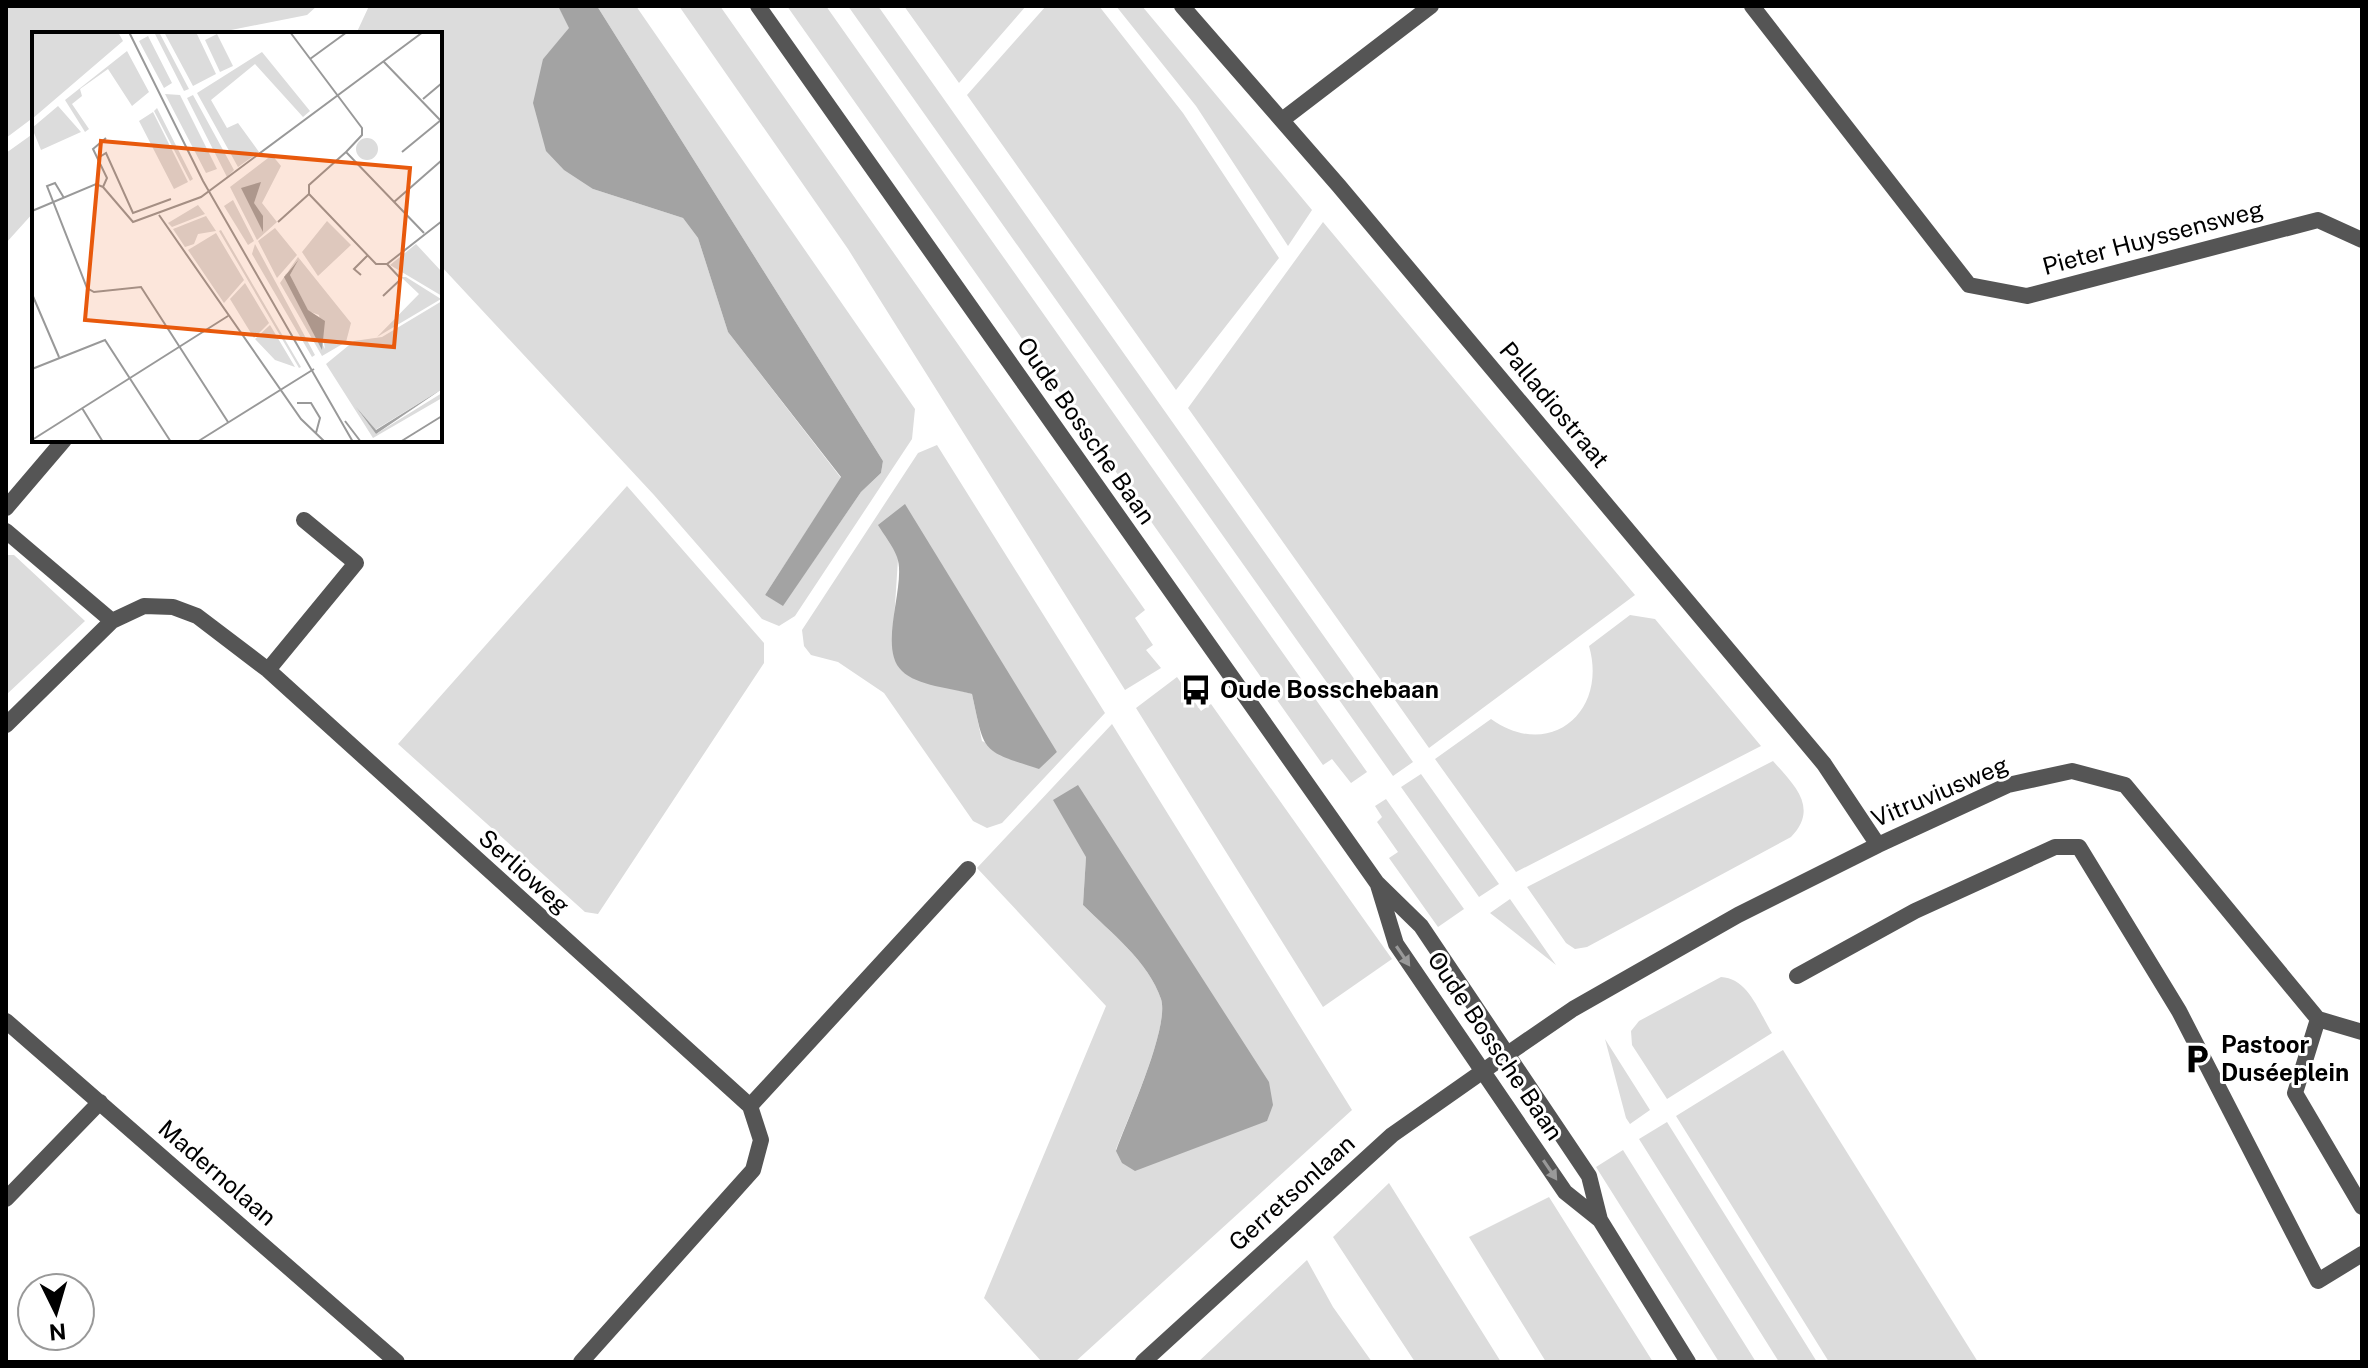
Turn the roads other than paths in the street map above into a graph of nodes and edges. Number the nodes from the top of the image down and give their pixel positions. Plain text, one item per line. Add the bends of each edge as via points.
1 (758, 6) edge
2 (1182, 6) edge
3 (1431, 6) edge
4 (1752, 6) edge
5 (1282, 120) junction
6 (2362, 240) edge
7 (62, 442) edge
8 (6, 508) edge
9 (304, 520) dead end
10 (6, 531) edge
11 (112, 621) junction
12 (268, 670) junction
13 (6, 725) edge
14 (1878, 845) junction
15 (968, 869) dead end
16 (1377, 883) junction
17 (1797, 976) dead end
18 (2318, 1019) junction
19 (6, 1021) edge
20 (2362, 1032) edge
21 (1506, 1055) junction
22 (1483, 1072) junction
23 (100, 1102) junction
24 (750, 1106) junction
25 (6, 1199) edge
26 (2362, 1207) edge
27 (1600, 1220) junction
28 (2362, 1254) edge
29 (397, 1362) edge
30 (581, 1362) edge
31 (1143, 1362) edge
32 (1688, 1362) edge

1 - 16 street, Oude Bossche Baan
2 - 5 street, Palladiostraat
3 - 5 street
4 - 6 street, Pieter Huyssensweg via 1969,285 2027,296 2318,220
5 - 14 street, Palladiostraat via 1824,764
7 - 8 street
9 - 12 street via 356,563
10 - 11 street
11 - 12 street, Serlioweg via 144,606 173,607 197,616
11 - 13 street
12 - 24 street, Serlioweg
14 - 18 street, Vitruviusweg via 2008,785 2072,771 2125,785
14 - 21 street, Vitruviusweg via 1738,915 1573,1009
15 - 24 street
16 - 21 street, Oude Bossche Baan via 1421,926
16 -> 22 street, Oude Bossche Baan via 1396,944
17 - 28 street via 1915,911 2055,847 2079,847 2179,1011 2318,1281
18 - 20 street
18 - 26 street via 2295,1093
19 - 23 street, Madernolaan
21 - 22 street, Vitruviusweg
21 - 27 street, Oude Bossche Baan via 1589,1176
22 -> 27 street, Oude Bossche Baan via 1565,1192
22 - 31 street, Gerretsonlaan via 1392,1135
23 - 25 street
23 - 29 street, Madernolaan
24 - 30 street via 761,1140 753,1170
27 - 32 street, Oude Bossche Baan

